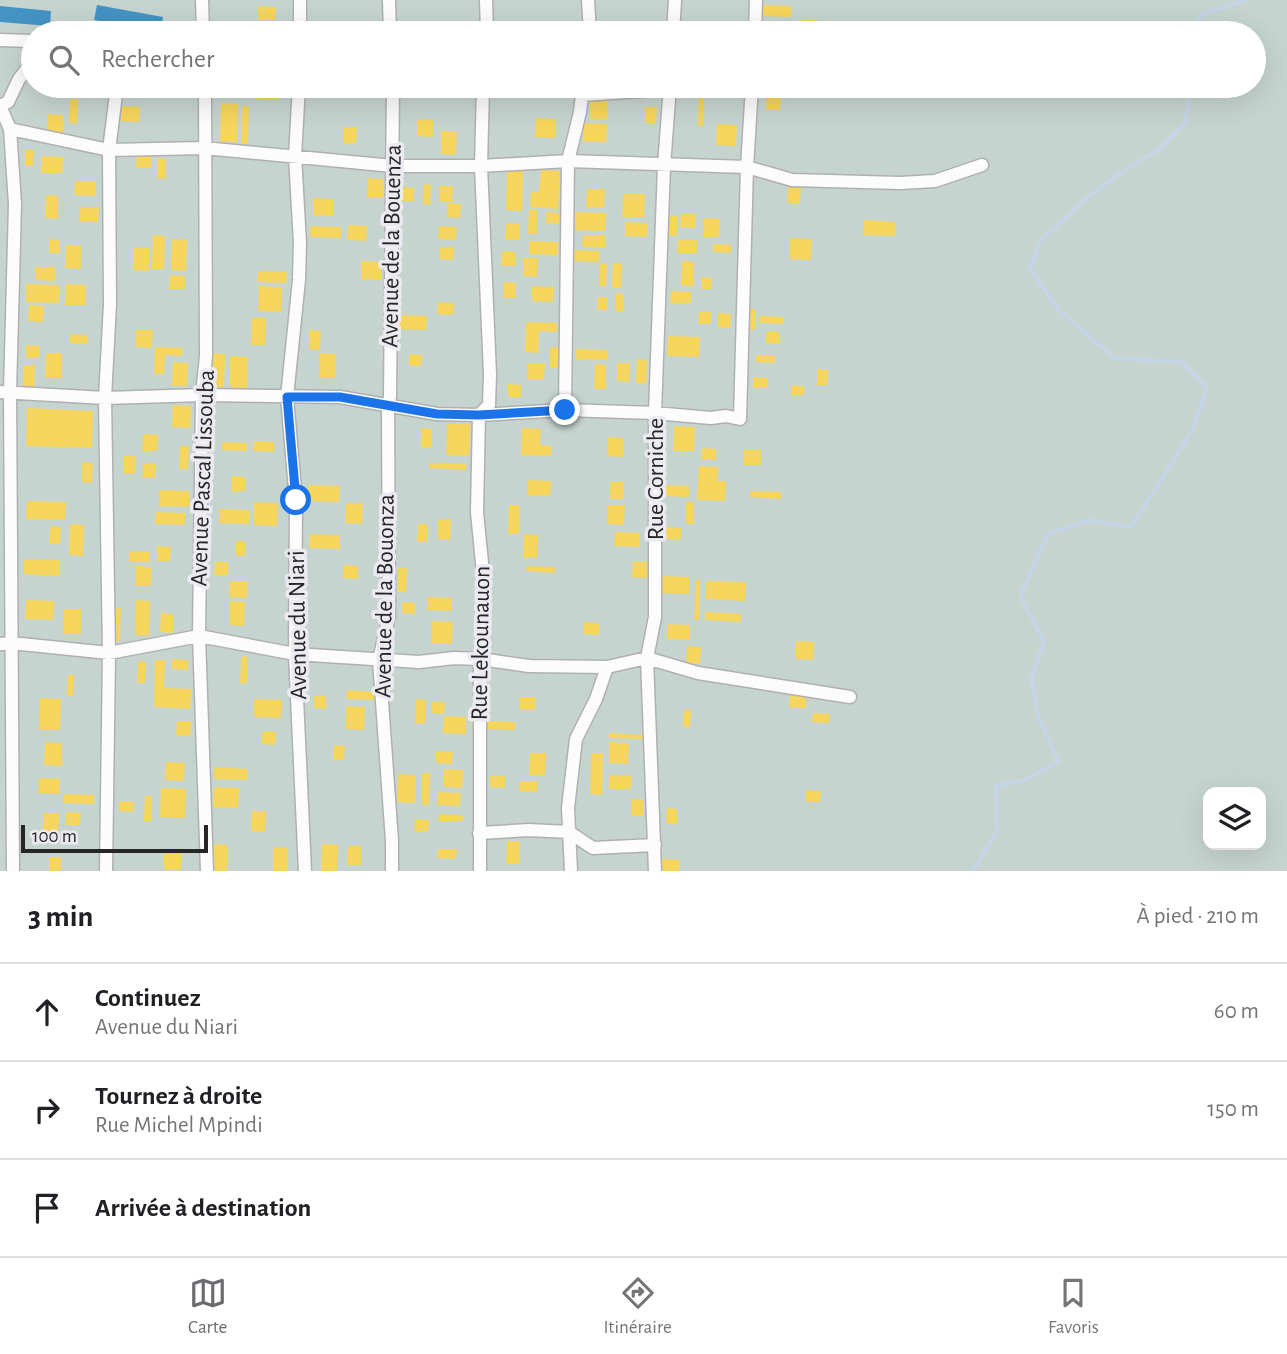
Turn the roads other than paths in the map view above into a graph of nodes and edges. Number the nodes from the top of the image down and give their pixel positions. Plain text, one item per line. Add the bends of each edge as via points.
1 (202, 0) edge
2 (300, 0) edge
3 (389, 0) edge
4 (486, 0) edge
5 (588, 0) edge
6 (675, 0) edge
7 (756, 0) edge
8 (203, 21) edge
9 (300, 21) edge
10 (390, 21) edge
11 (486, 21) edge
12 (589, 21) edge
13 (674, 21) edge
14 (755, 21) edge
15 (0, 40) edge
16 (21, 41) edge
17 (21, 76) edge
18 (115, 98) edge
19 (205, 98) edge
20 (298, 98) edge
21 (393, 98) edge
22 (483, 98) edge
23 (582, 98) edge
24 (669, 98) edge
25 (751, 98) edge
26 (0, 106) edge
27 (10, 129) junction
28 (204, 148) junction
29 (108, 149) junction
30 (295, 156) junction
31 (568, 161) junction
32 (982, 165) dead end
33 (393, 166) junction
34 (481, 166) junction
35 (664, 166) junction
36 (747, 167) junction
37 (5, 392) edge
38 (202, 395) junction
39 (287, 397) junction
40 (105, 398) junction
41 (388, 405) junction
42 (565, 410) junction
43 (655, 413) junction
44 (479, 415) junction
45 (199, 636) junction
46 (5, 643) edge
47 (109, 653) junction
48 (295, 654) junction
49 (647, 658) junction
50 (480, 659) junction
51 (379, 660) junction
52 (607, 667) junction
53 (850, 697) dead end
54 (569, 832) junction
55 (479, 833) junction
56 (655, 845) junction
57 (13, 871) edge
58 (106, 871) edge
59 (207, 871) edge
60 (305, 871) edge
61 (392, 871) edge
62 (480, 871) edge
63 (571, 871) edge
64 (655, 871) edge

1 - 8 street
2 - 9 street
3 - 10 street
4 - 11 street
5 - 12 street
6 - 13 street
7 - 14 street
15 - 16 street
17 - 26 street via 8,102
18 - 29 street
19 - 28 street, Avenue Pascal Lissouba
20 - 30 street, Avenue du Niari
21 - 33 street, Avenue de la Bouenza
22 - 34 street, Rue Lekounauon
23 - 31 street
24 - 35 street, Rue Corniche
25 - 36 street
26 - 27 street
27 - 29 street
27 - 37 street via 15,204
28 - 29 street
28 - 30 street
28 - 38 street, Avenue Pascal Lissouba via 206,356
29 - 40 street via 110,304
30 - 33 street
30 - 39 street, Avenue du Niari via 299,280
31 - 34 street
31 - 35 street
31 - 42 street
32 - 36 street via 934,181 900,183 792,180
33 - 34 street
33 - 41 street, Avenue de la Bouenza
34 - 44 street, Rue Lekounauon via 491,374 489,405
35 - 36 street
35 - 43 street, Rue Corniche
36 - 43 street via 740,419
37 - 40 street
37 - 46 street
38 - 39 street
38 - 40 street
38 - 45 street, Avenue Pascal Lissouba
39 - 41 street via 340,397
39 - 48 street, Avenue du Niari via 297,545
40 - 47 street
41 - 44 street via 437,414
41 - 51 street, Avenue de la Bouonza via 389,603
42 - 43 street
42 - 44 street
43 - 49 street, Rue Corniche via 655,617
44 - 50 street, Rue Lekounauon via 477,512 485,593
45 - 47 street
45 - 48 street
45 - 59 street, Avenue Pascal Lissouba
46 - 47 street
46 - 57 street
47 - 58 street
48 - 51 street
48 - 60 street, Avenue du Niari
49 - 52 street
49 - 53 street via 698,673
49 - 56 street, Rue Corniche
50 - 51 street
50 - 52 street via 530,666
50 - 55 street, Rue Lekounauon
51 - 61 street, Avenue de la Bouonza
52 - 54 street via 576,739
54 - 55 street
54 - 56 street via 593,848
54 - 63 street
55 - 62 street, Rue Lekounauon
56 - 64 street, Rue Corniche

